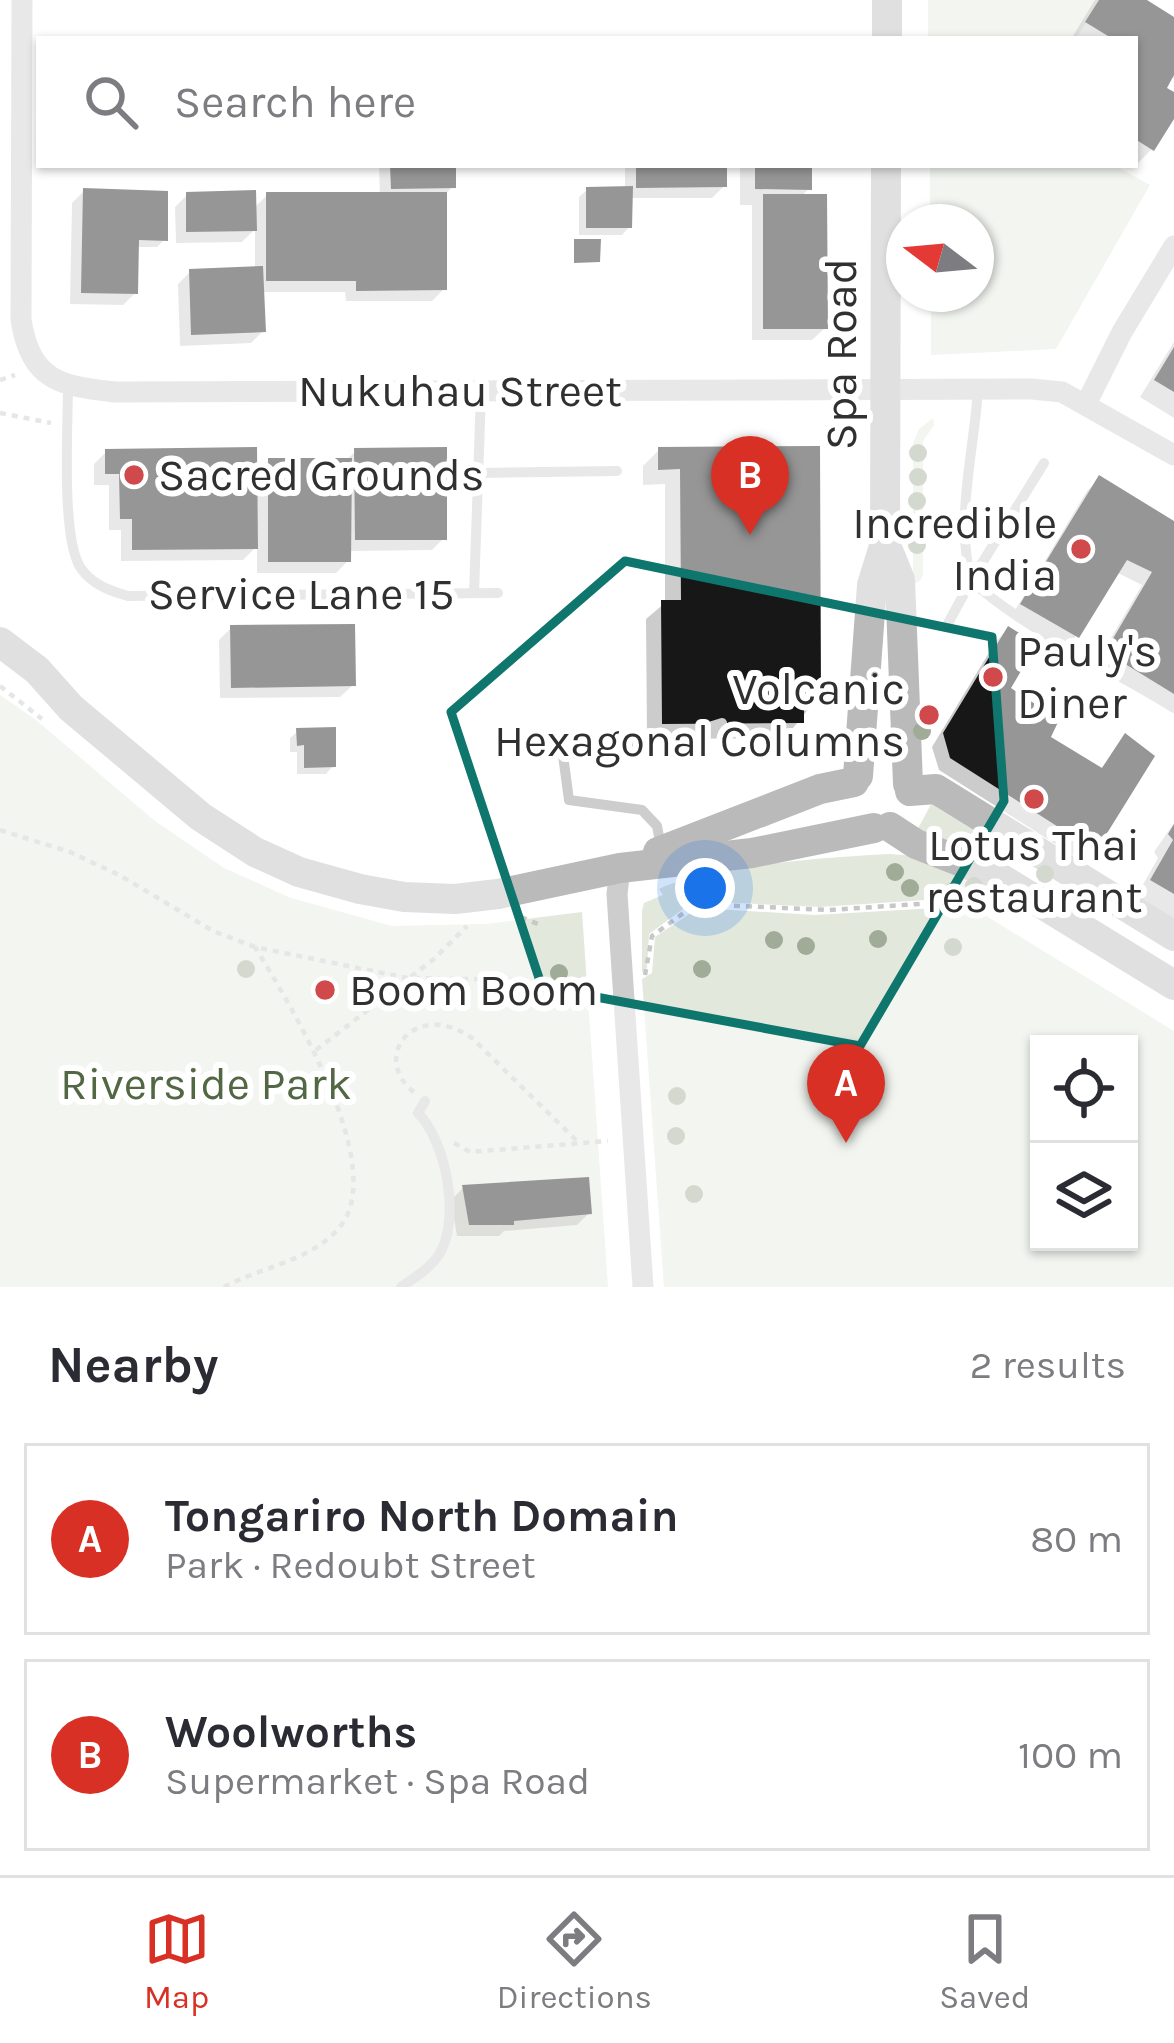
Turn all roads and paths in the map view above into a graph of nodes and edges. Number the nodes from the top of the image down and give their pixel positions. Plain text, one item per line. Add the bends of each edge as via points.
1 (22, 0) edge
2 (887, 0) edge
3 (887, 36) edge
4 (886, 168) edge
5 (1174, 246) edge
6 (68, 386) junction
7 (887, 388) junction
8 (978, 389) junction
9 (481, 393) junction
10 (1086, 404) junction
11 (0, 413) edge
12 (68, 427) junction
13 (1174, 455) edge
14 (1044, 463) dead end
15 (617, 471) dead end
16 (476, 472) junction
17 (885, 543) junction
18 (971, 581) junction
19 (474, 593) junction
20 (498, 593) dead end
21 (946, 627) dead end
22 (0, 643) edge
23 (0, 666) edge
24 (70, 708) junction
25 (1174, 708) edge
26 (722, 723) dead end
27 (856, 779) junction
28 (909, 787) junction
29 (882, 828) junction
30 (0, 830) edge
31 (662, 850) junction
32 (620, 868) junction
33 (988, 902) dead end
34 (471, 922) dead end
35 (1174, 936) edge
36 (255, 947) junction
37 (642, 976) dead end
38 (407, 978) junction
39 (594, 981) dead end
40 (1174, 985) edge
41 (316, 1050) junction
42 (425, 1101) junction
43 (632, 1138) junction
44 (580, 1144) junction
45 (224, 1287) edge
46 (401, 1287) edge
47 (643, 1287) edge

1 - 6 street, Nukuhau Street via 21,320 38,368
2 - 3 main road
4 - 7 main road, Spa Road
5 - 10 street
6 - 9 street, Nukuhau Street
6 - 12 lane, Service Lane 15
7 - 8 street, Nukuhau Street
7 - 9 street, Nukuhau Street
7 - 17 main road, Spa Road
8 - 10 street, Nukuhau Street via 1062,392
8 - 18 lane via 962,499
9 - 16 lane
10 - 13 street, Nukuhau Street
11 - 12 path
12 - 19 lane, Service Lane 15 via 70,535 81,569 111,591
14 - 18 lane
15 - 16 lane
16 - 19 lane
17 - 27 main road, Spa Road via 872,585
17 - 28 main road, Spa Road via 900,580
18 - 21 lane
18 - 25 lane via 1069,651
19 - 20 lane, Service Lane 15
22 - 24 main road via 38,670
23 - 24 main road
24 - 32 main road via 201,817 299,872 359,889 455,899
26 - 31 lane via 661,742 562,748 569,800 642,810 657,826
27 - 28 main road via 890,768
27 - 29 main road via 855,815
27 - 31 main road
28 - 29 main road via 907,812
28 - 35 main road via 936,789
29 - 32 main road
29 - 40 main road via 995,875
30 - 36 path via 70,852
31 - 32 main road
32 - 43 street
33 - 37 path via 829,910 696,904 652,936
34 - 38 path
36 - 38 path
36 - 41 path
38 - 39 path
38 - 41 path
41 - 45 path via 355,1185 350,1211 307,1253
42 - 44 path via 454,1143 470,1151
42 - 44 path via 400,1082 398,1053 418,1026 453,1025
42 - 46 lane via 418,1113 441,1147 449,1219 439,1256
43 - 44 path
43 - 47 street

